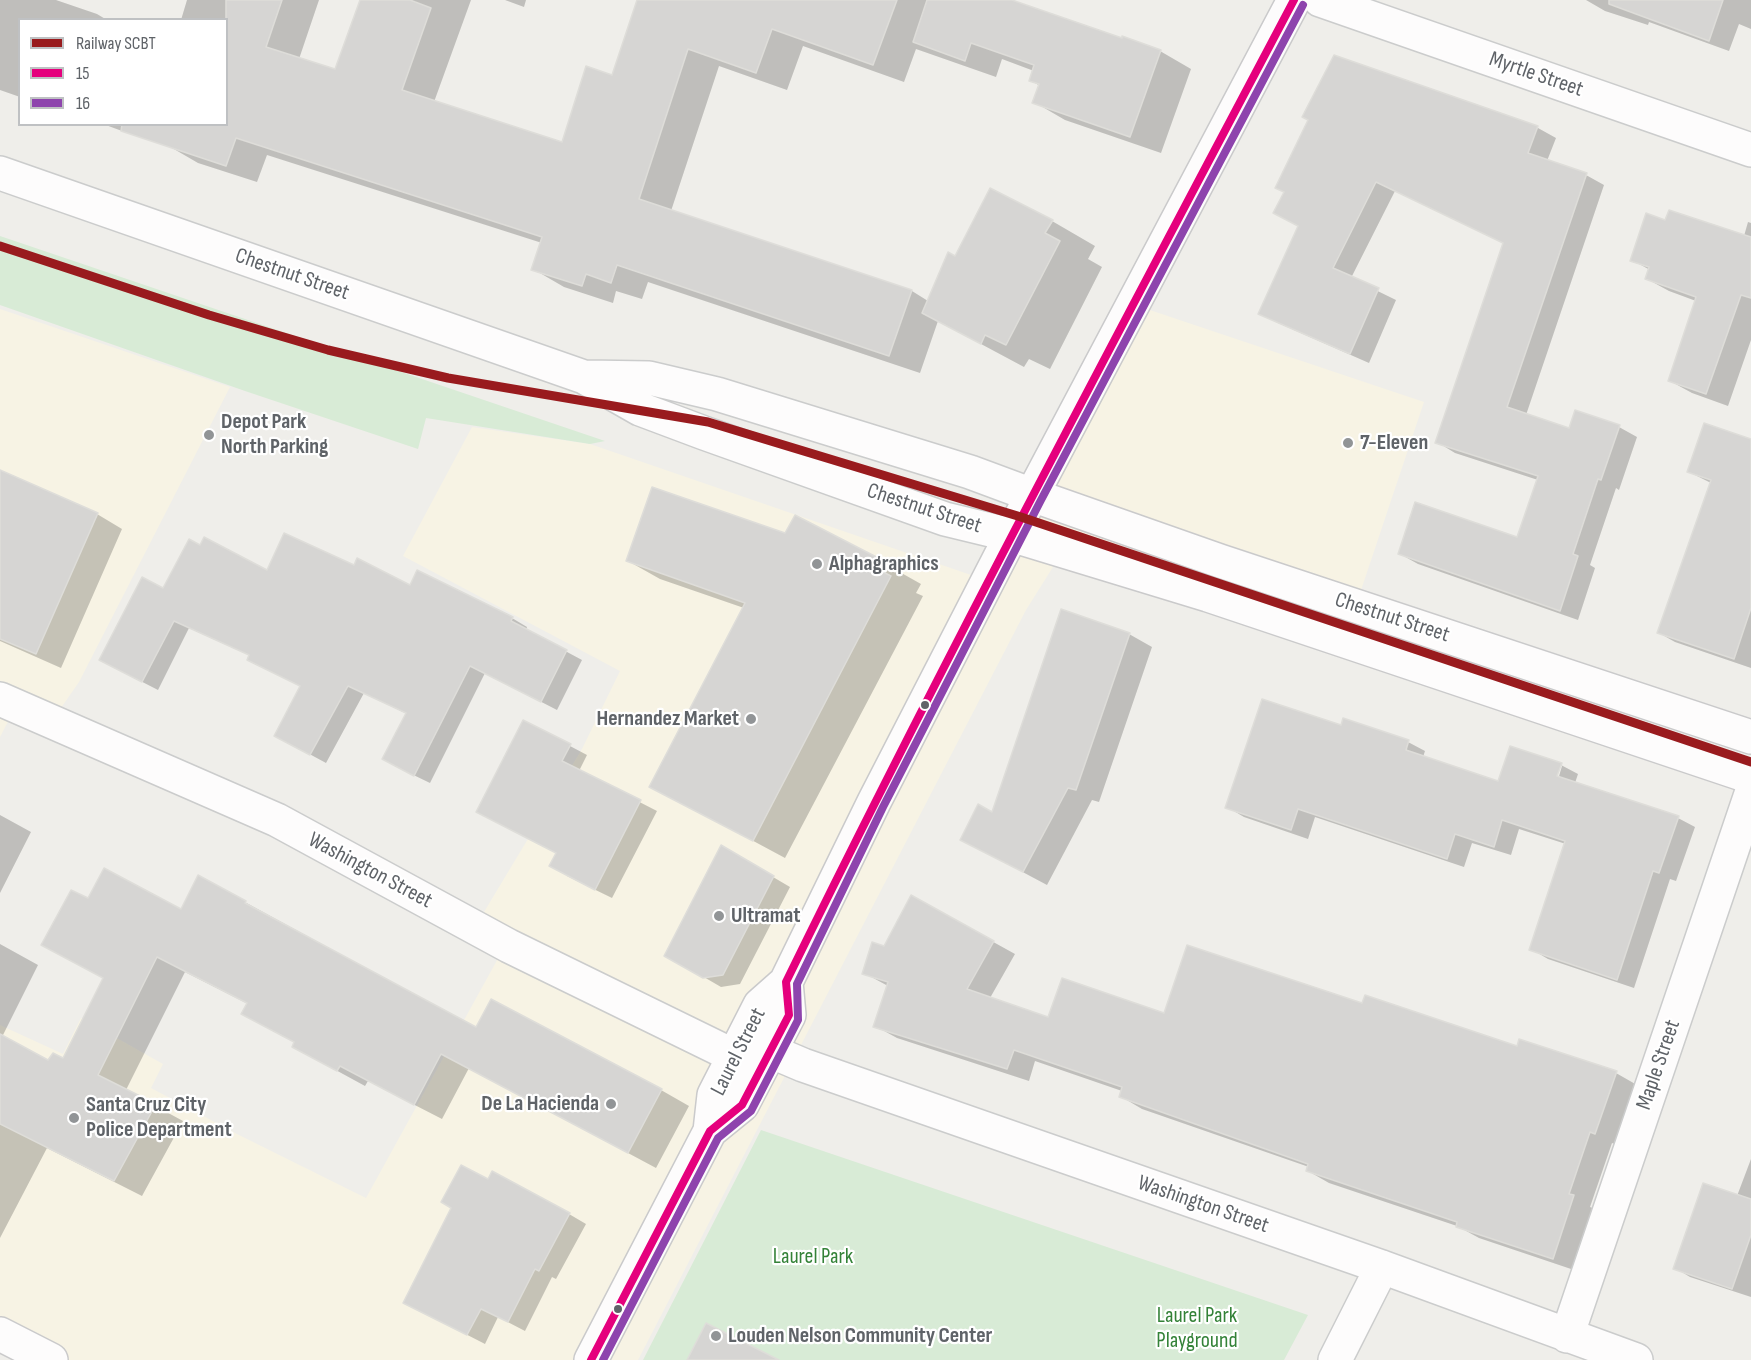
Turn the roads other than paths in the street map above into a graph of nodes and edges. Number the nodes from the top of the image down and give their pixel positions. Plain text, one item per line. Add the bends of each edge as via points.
1 (1294, 0) edge
2 (1320, 0) edge
3 (1751, 150) edge
4 (0, 173) edge
5 (584, 376) junction
6 (1032, 495) junction
7 (1011, 535) junction
8 (0, 699) edge
9 (1751, 737) edge
10 (1751, 777) edge
11 (1751, 794) edge
12 (786, 982) junction
13 (770, 1051) junction
14 (734, 1056) junction
15 (710, 1131) junction
16 (1382, 1267) junction
17 (0, 1334) edge
18 (1568, 1336) junction
19 (51, 1360) edge
20 (591, 1360) edge
21 (1335, 1360) edge
22 (1636, 1360) edge

1 - 6 street, Laurel Street
2 - 3 street, Myrtle Street
4 - 5 street, Chestnut Street
5 - 6 street, Chestnut Street via 650,378 717,394
5 - 7 street, Chestnut Street via 640,409 704,433 945,519
6 - 7 street, Laurel Street
6 - 9 street, Chestnut Street
7 - 10 street, Chestnut Street via 1208,595
7 - 12 street, Laurel Street
8 - 14 street, Washington Street via 277,820 509,946
11 - 18 street, Maple Street
12 - 13 street, Laurel Street via 789,1015
12 - 14 street, Laurel Street via 760,1005
13 - 15 street, Laurel Street via 742,1105
13 - 16 street, Washington Street
14 - 15 street, Laurel Street via 714,1095
15 - 20 street, Laurel Street
16 - 18 street, Washington Street
16 - 21 street
17 - 19 street
18 - 22 street, Washington Street

